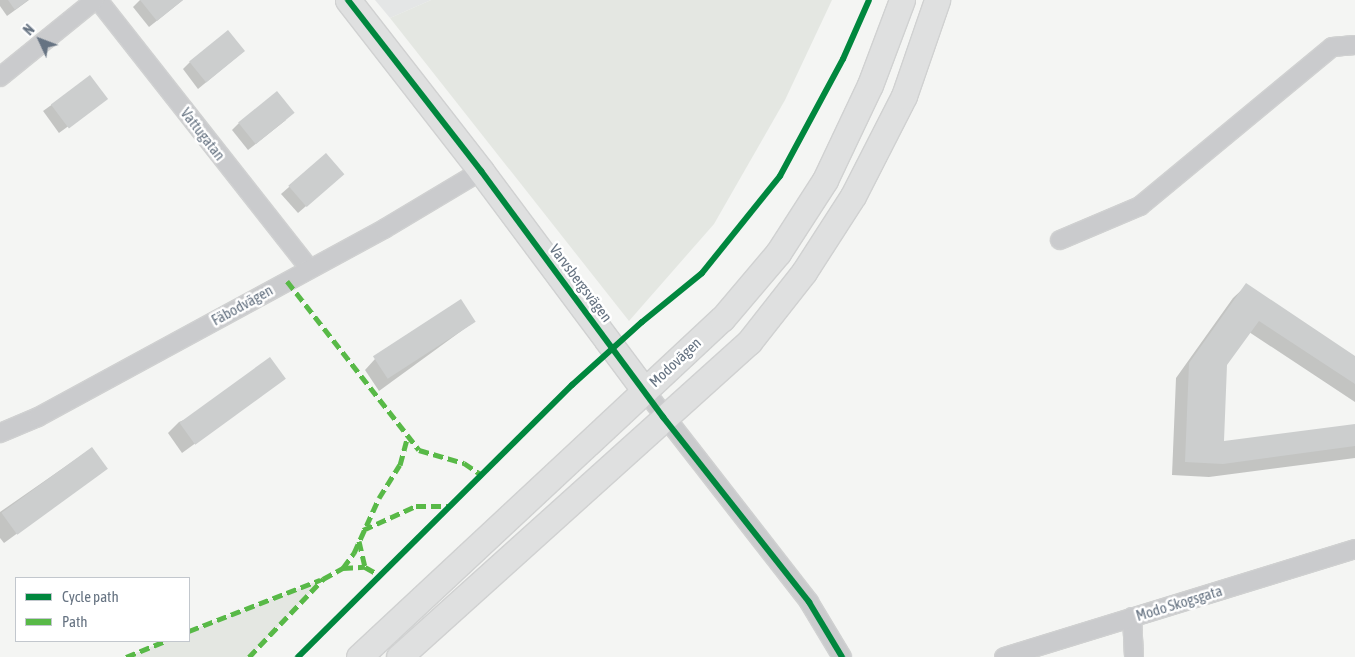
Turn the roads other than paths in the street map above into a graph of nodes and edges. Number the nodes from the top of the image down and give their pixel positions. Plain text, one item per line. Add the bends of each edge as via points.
1 (96, 0) edge
2 (348, 0) edge
3 (902, 0) edge
4 (937, 0) edge
5 (1355, 45) edge
6 (0, 77) edge
7 (481, 171) junction
8 (1060, 240) dead end
9 (309, 268) junction
10 (645, 390) junction
11 (663, 417) junction
12 (0, 433) edge
13 (1355, 549) edge
14 (1132, 617) junction
15 (359, 657) edge
16 (399, 657) edge
17 (842, 657) edge
18 (1004, 657) edge
19 (1134, 657) edge

1 - 6 street
1 - 9 street, Vattugatan
2 - 7 main road, Varvsbergsvägen
3 - 10 main road, Modovägen via 870,85 825,180 778,253 722,319
4 - 11 main road via 904,96 853,196 804,272 749,342
5 - 8 street via 1332,48 1140,206
7 - 9 street, Fäbodvägen
7 - 10 main road, Varvsbergsvägen
9 - 12 street, Fäbodvägen via 38,418
10 - 11 street, Varvsbergsvägen
10 - 15 main road, Modovägen
11 - 16 main road
11 - 17 street, Varvsbergsvägen via 809,602
13 - 14 street, Modo Skogsgata
14 - 18 street, Modo Skogsgata
14 - 19 street

